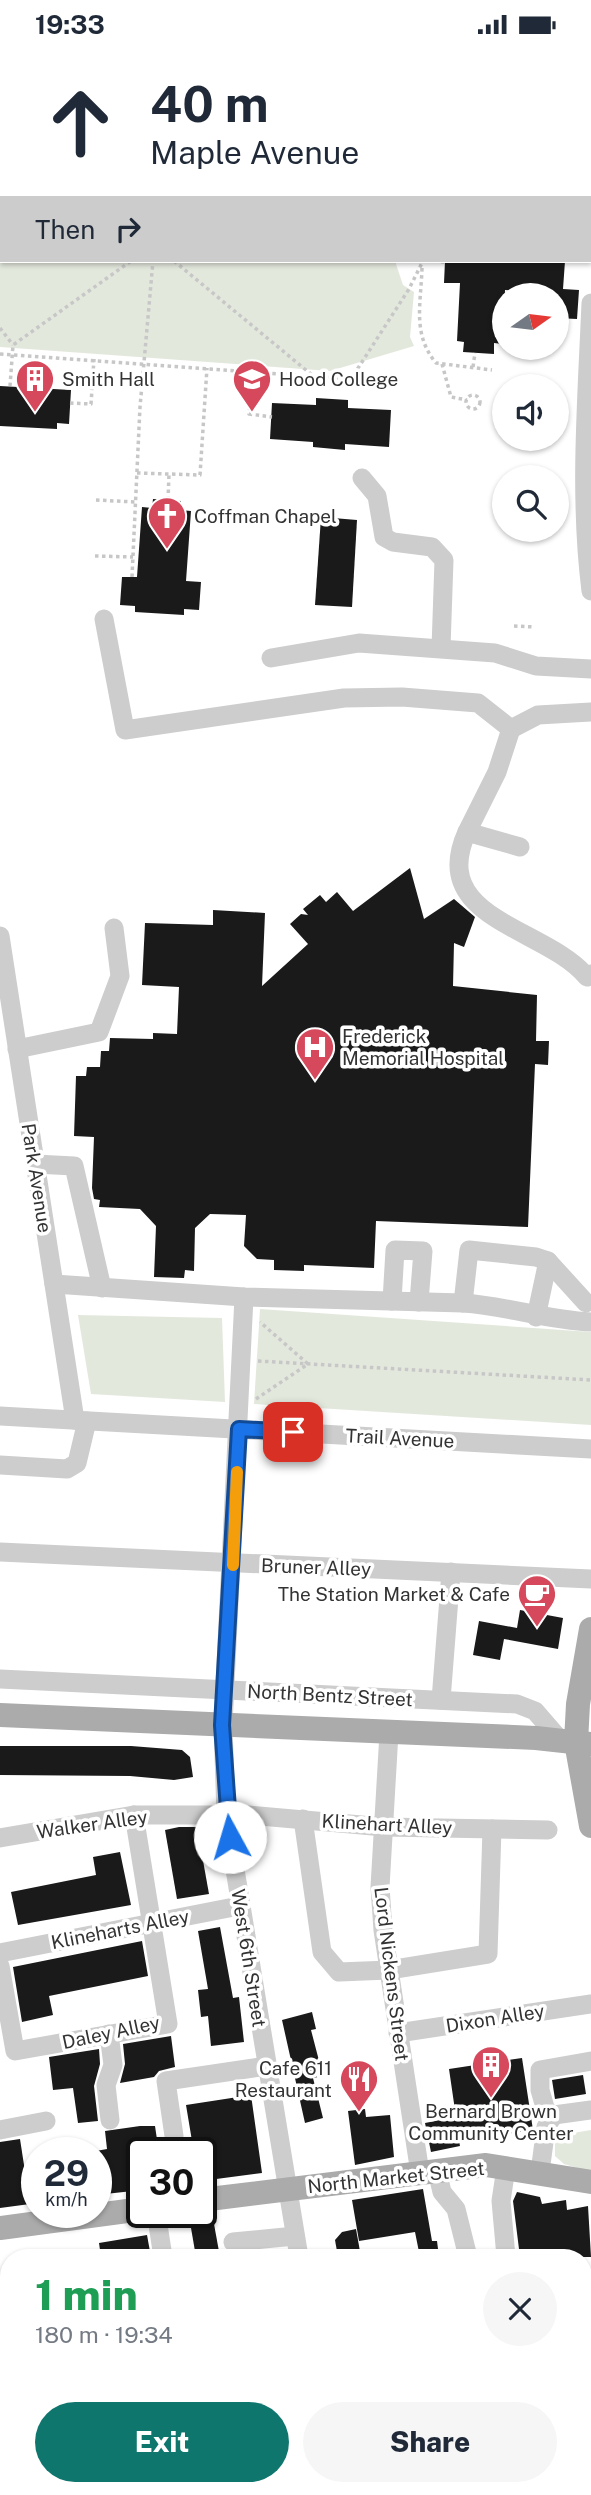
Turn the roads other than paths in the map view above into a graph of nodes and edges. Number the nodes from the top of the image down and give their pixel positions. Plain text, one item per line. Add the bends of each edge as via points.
1 (591, 303) edge
2 (362, 478) dead end
3 (591, 591) edge
4 (104, 619) dead end
5 (441, 648) junction
6 (271, 658) dead end
7 (591, 669) edge
8 (591, 712) edge
9 (511, 729) junction
10 (467, 832) junction
11 (520, 847) dead end
12 (114, 928) dead end
13 (0, 936) edge
14 (591, 974) edge
15 (17, 1049) junction
16 (35, 1164) junction
17 (548, 1261) junction
18 (54, 1284) junction
19 (102, 1287) junction
20 (244, 1297) junction
21 (392, 1301) junction
22 (419, 1302) junction
23 (463, 1303) junction
24 (588, 1308) edge
25 (536, 1317) junction
26 (0, 1416) edge
27 (81, 1420) junction
28 (239, 1429) junction
29 (591, 1449) edge
30 (0, 1465) edge
31 (0, 1552) edge
32 (233, 1564) junction
33 (451, 1572) junction
34 (591, 1579) edge
35 (591, 1629) edge
36 (0, 1679) edge
37 (225, 1690) junction
38 (441, 1700) junction
39 (0, 1715) edge
40 (222, 1725) junction
41 (389, 1733) junction
42 (576, 1742) edge
43 (134, 1815) junction
44 (226, 1815) junction
45 (303, 1819) junction
46 (591, 1826) edge
47 (384, 1827) junction
48 (492, 1829) junction
49 (548, 1830) dead end
50 (0, 1839) edge
51 (239, 1906) junction
52 (151, 1923) junction
53 (0, 1953) edge
54 (0, 1966) edge
55 (389, 1970) junction
56 (591, 2004) edge
57 (398, 2033) junction
58 (109, 2034) junction
59 (591, 2061) edge
60 (267, 2066) junction
61 (591, 2110) edge
62 (554, 2115) junction
63 (110, 2120) dead end
64 (46, 2121) dead end
65 (0, 2130) edge
66 (174, 2136) dead end
67 (506, 2168) junction
68 (428, 2172) junction
69 (540, 2172) junction
70 (591, 2182) edge
71 (288, 2189) junction
72 (217, 2198) edge
73 (126, 2211) edge
74 (0, 2228) edge
75 (158, 2228) edge
76 (295, 2236) junction
77 (233, 2242) dead end
78 (162, 2249) edge
79 (297, 2249) edge
80 (466, 2249) edge
81 (505, 2249) edge

1 - 3 street via 584,462 584,537
2 - 5 street via 377,496 384,537 432,547 444,560
4 - 9 street via 125,730 302,702 368,698 478,703
5 - 6 street via 359,643
5 - 7 street via 495,653 536,666
8 - 9 street via 538,715
9 - 10 street via 498,772
10 - 11 street
10 - 14 street via 459,849 458,868 464,893 485,912 576,963 587,977
12 - 15 street via 120,976 99,1032
13 - 15 street, Park Avenue
15 - 16 street, Park Avenue
16 - 18 street, Park Avenue
16 - 19 street via 74,1166
17 - 23 street via 469,1250
17 - 24 street
17 - 25 street
18 - 19 street
18 - 27 street, Park Avenue
19 - 20 street
20 - 21 street
20 - 28 street, West 6th Street
21 - 22 street
21 - 22 street via 395,1249 423,1251
22 - 23 street
23 - 25 street via 498,1305
24 - 25 street
26 - 27 street, Trail Avenue
27 - 28 street, Trail Avenue
27 - 30 street via 77,1463 67,1469
28 - 29 street, Trail Avenue
28 - 32 street, West 6th Street
31 - 32 street, Bruner Alley
32 - 33 street, Bruner Alley
32 - 37 street, West 6th Street
33 - 34 street, Bruner Alley
33 - 38 street
35 - 42 main road
36 - 37 street, North Bentz Street
37 - 38 street, North Bentz Street
37 - 40 street, West 6th Street
38 - 42 street, North Bentz Street via 525,1705
39 - 40 main road, North Bentz Street
40 - 41 main road, North Bentz Street
40 - 44 street, West 6th Street
41 - 42 main road, North Bentz Street
41 - 47 street, Lord Nickens Street
42 - 46 main road
43 - 44 street, Walker Alley
43 - 50 street, Walker Alley
43 - 52 street, Daley Alley
44 - 45 street, Klinehart Alley
44 - 51 street, West 6th Street
45 - 47 street, Klinehart Alley
45 - 55 street via 322,1952 339,1972
47 - 48 street, Klinehart Alley
47 - 55 street, Lord Nickens Street via 380,1887
48 - 49 street, Klinehart Alley
48 - 55 street via 488,1954
51 - 52 street, Klineharts Alley
51 - 60 street, West 6th Street
52 - 53 street, Klineharts Alley
52 - 58 street, Daley Alley via 168,2024
54 - 58 street, Daley Alley via 15,2051
55 - 57 street, Lord Nickens Street
56 - 57 street, Dixon Alley
57 - 68 street, Lord Nickens Street
58 - 63 street via 113,2065 106,2085
59 - 62 street via 540,2070 543,2104
60 - 66 street via 166,2081
60 - 71 street, West 6th Street
61 - 62 street
62 - 69 street via 546,2127
64 - 65 street
67 - 68 main road, North Market Street via 486,2165
67 - 69 main road, North Market Street
67 - 81 street via 501,2201
68 - 71 main road, North Market Street
68 - 80 street, Lord Nickens Street via 456,2209
69 - 70 main road, North Market Street
71 - 72 main road, North Market Street
71 - 76 street, West 6th Street
73 - 74 main road
75 - 78 street
76 - 77 street
76 - 79 street, West 6th Street

